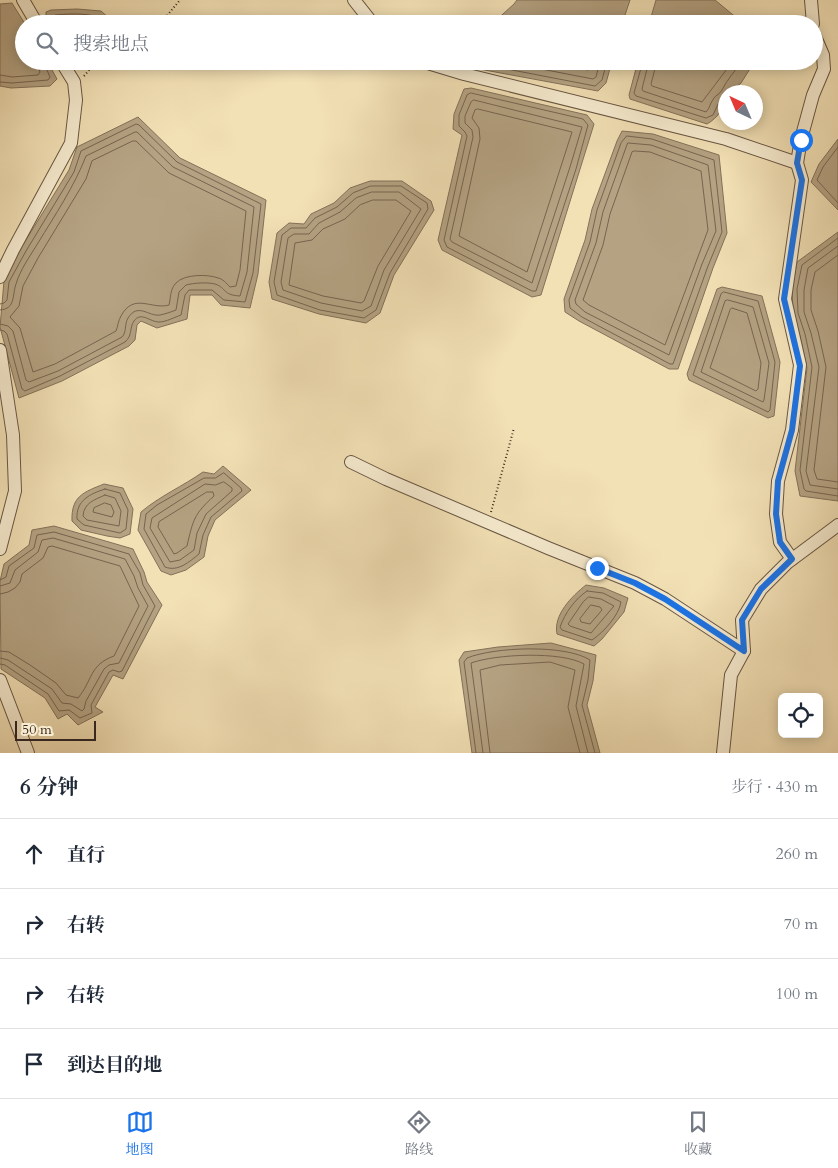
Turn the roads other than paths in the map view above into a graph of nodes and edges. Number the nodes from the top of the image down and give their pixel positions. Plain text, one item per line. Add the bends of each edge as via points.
1 (22, 0) edge
2 (354, 0) edge
3 (811, 0) edge
4 (31, 15) edge
5 (366, 15) edge
6 (812, 15) edge
7 (823, 55) edge
8 (66, 70) edge
9 (451, 70) edge
10 (797, 163) junction
11 (0, 277) edge
12 (0, 350) edge
13 (351, 462) dead end
14 (838, 526) edge
15 (0, 549) edge
16 (792, 559) junction
17 (744, 651) junction
18 (0, 680) edge
19 (28, 753) edge
20 (723, 753) edge

1 - 4 street
2 - 5 street
3 - 6 street
7 - 10 street via 824,69 813,95
8 - 11 street via 74,82 76,100 71,143
9 - 10 street via 726,138
10 - 16 street via 802,180 784,299 800,366 792,430 778,481 776,514 780,542
12 - 15 street via 13,435 15,491
13 - 17 street via 635,583
14 - 16 street
16 - 17 street via 761,589 742,620
17 - 20 street via 731,675
18 - 19 street

